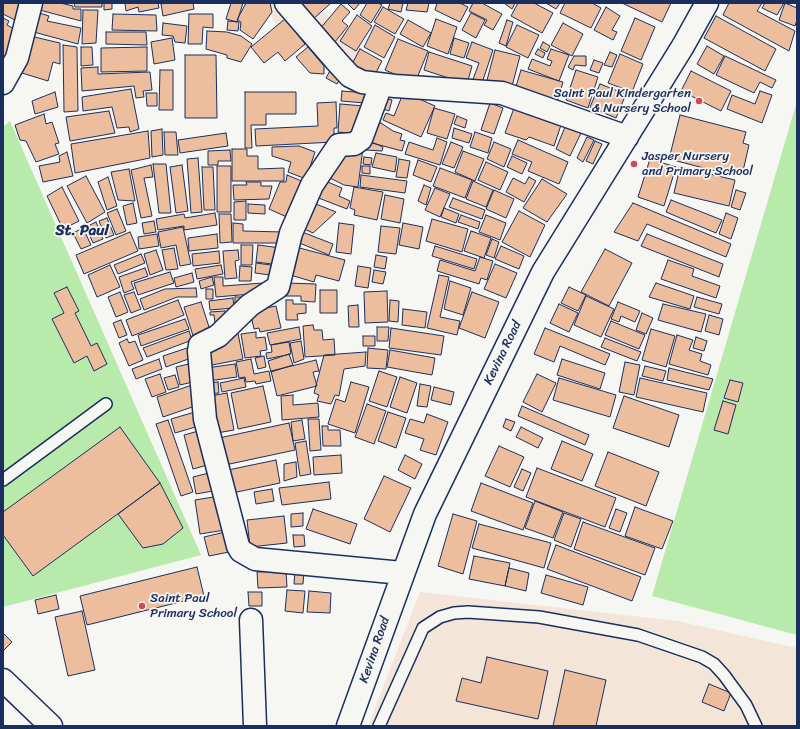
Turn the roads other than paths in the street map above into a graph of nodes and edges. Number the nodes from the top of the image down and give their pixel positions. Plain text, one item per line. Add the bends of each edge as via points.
1 (31, 3) edge
2 (286, 3) edge
3 (707, 3) edge
4 (3, 83) edge
5 (381, 85) junction
6 (627, 137) junction
7 (106, 404) dead end
8 (3, 480) edge
9 (402, 574) junction
10 (251, 620) dead end
11 (3, 680) edge
12 (51, 726) edge
13 (255, 726) edge
14 (348, 726) edge
15 (378, 726) edge
16 (756, 726) edge

1 - 4 street via 17,58
2 - 5 street via 350,76 362,82
3 - 6 street, Kevina Road
5 - 6 street via 502,93
5 - 9 street via 361,139 354,144 339,145 312,185 291,233 278,287 250,305 218,336 200,345 199,351 205,419 241,551 255,559
6 - 9 street, Kevina Road via 543,272 425,514
7 - 8 lane
9 - 14 street, Kevina Road
10 - 13 street
11 - 12 street
15 - 16 lane via 423,628 440,617 468,612 539,617 638,635 702,657 714,664 724,675 746,705

